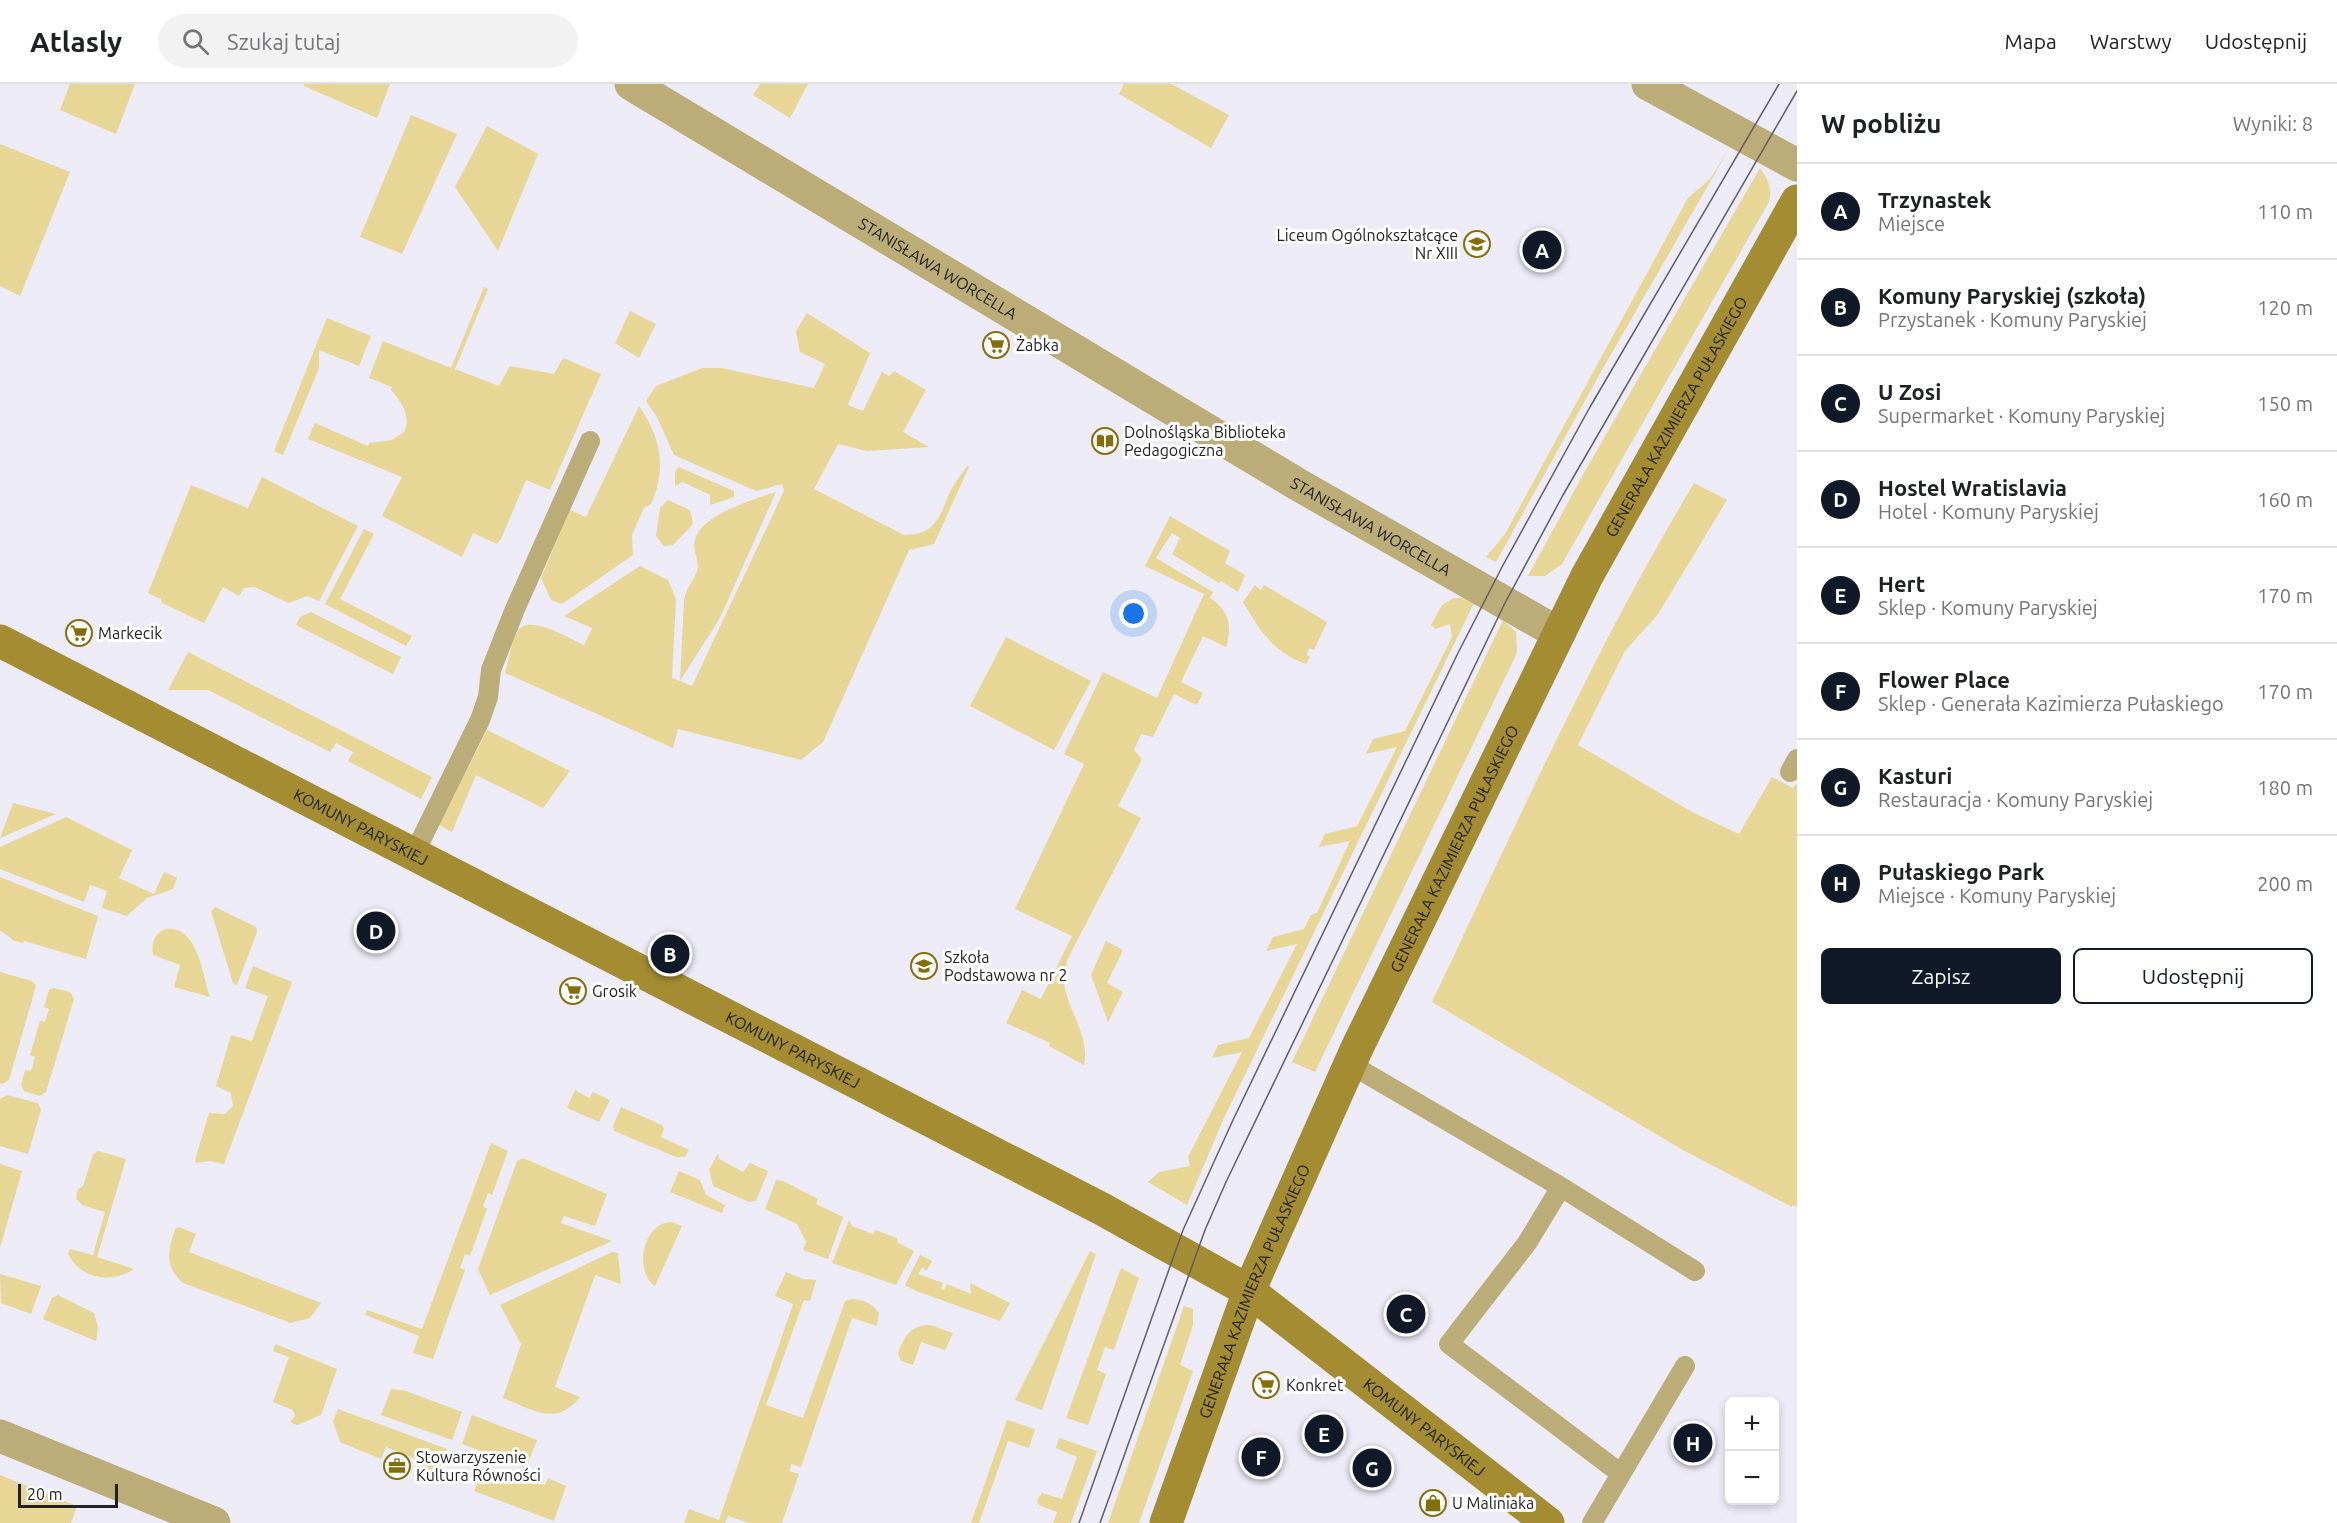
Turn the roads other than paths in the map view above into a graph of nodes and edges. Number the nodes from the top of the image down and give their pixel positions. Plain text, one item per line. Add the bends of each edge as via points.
1 (631, 84) edge
2 (1648, 84) edge
3 (1797, 165) edge
4 (1797, 201) edge
5 (590, 441) dead end
6 (1558, 633) junction
7 (0, 641) edge
8 (414, 854) junction
9 (1350, 1064) junction
10 (1561, 1187) junction
11 (1695, 1271) dead end
12 (1249, 1292) junction
13 (1684, 1366) dead end
14 (0, 1436) edge
15 (1620, 1473) junction
16 (214, 1523) edge
17 (1166, 1523) edge
18 (1548, 1523) edge
19 (1592, 1523) edge

1 - 6 street, STANISŁAWA WORCELLA via 1297,484
2 - 3 street
4 - 6 street, GENERAŁA KAZIMIERZA PUŁASKIEGO
5 - 8 lane via 515,609 491,670 480,720
6 - 9 street, GENERAŁA KAZIMIERZA PUŁASKIEGO
7 - 8 street, KOMUNY PARYSKIEJ
8 - 12 street, KOMUNY PARYSKIEJ via 1102,1209
9 - 10 lane
9 - 12 street, GENERAŁA KAZIMIERZA PUŁASKIEGO
10 - 11 lane
10 - 15 lane via 1527,1243 1449,1344
12 - 17 street, GENERAŁA KAZIMIERZA PUŁASKIEGO
12 - 18 street, KOMUNY PARYSKIEJ
13 - 15 lane
14 - 16 street
15 - 19 lane

